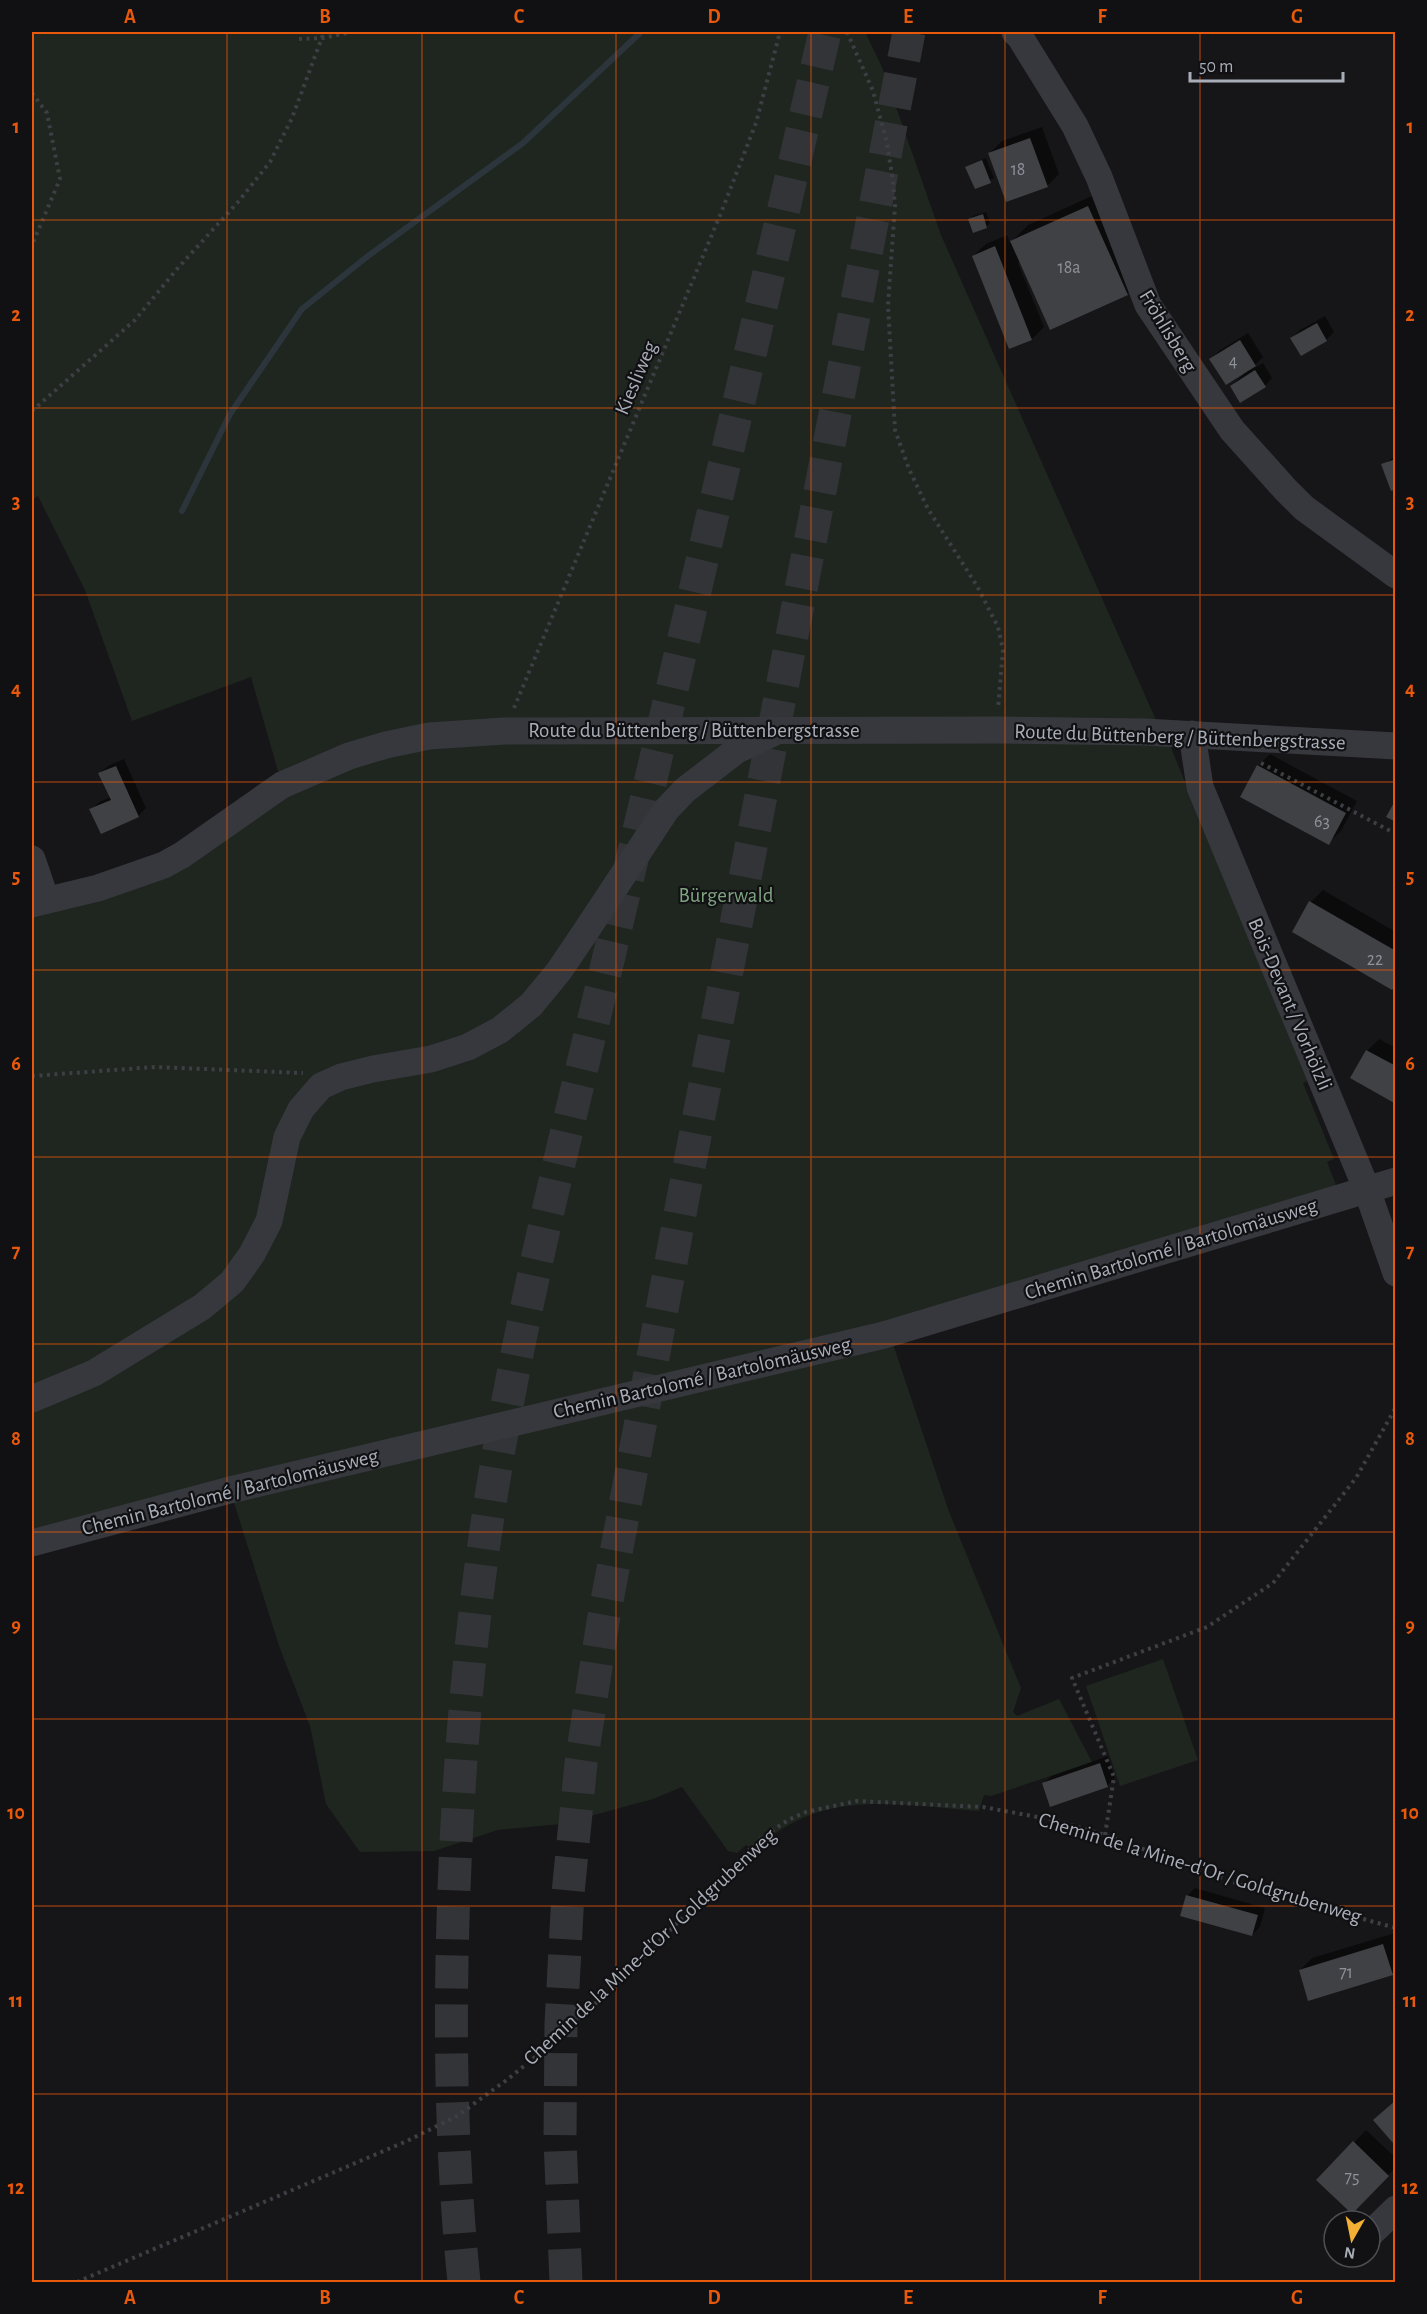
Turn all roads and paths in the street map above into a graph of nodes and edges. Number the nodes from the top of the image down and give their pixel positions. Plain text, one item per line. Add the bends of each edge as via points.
1 (324, 32) edge
2 (352, 32) edge
3 (780, 32) edge
4 (847, 32) edge
5 (1015, 32) edge
6 (323, 38) junction
7 (299, 39) dead end
8 (32, 93) edge
9 (32, 245) edge
10 (32, 411) edge
11 (1395, 575) edge
12 (504, 730) junction
13 (780, 730) junction
14 (998, 730) junction
15 (1192, 734) junction
16 (1395, 746) edge
17 (1257, 761) dead end
18 (1395, 834) edge
19 (32, 859) edge
20 (39, 902) edge
21 (32, 1077) edge
22 (321, 1086) junction
23 (1395, 1181) edge
24 (1367, 1190) junction
25 (1395, 1273) edge
26 (32, 1399) edge
27 (1395, 1407) edge
28 (32, 1543) edge
29 (1105, 1835) junction
30 (1395, 1928) edge
31 (1395, 2209) edge
32 (1382, 2222) edge
33 (77, 2283) edge

1 - 6 path
2 - 6 path
3 - 12 path, Kiesliweg via 756,123 721,213
4 - 14 path via 873,91 887,143 896,206 888,305 895,430 928,509 978,586 998,627 1003,650
5 - 11 street, Fröhlisberg via 1076,126 1148,305 1232,430 1304,508
6 - 7 path
6 - 10 path via 270,162 135,320
8 - 9 path via 47,113 60,179
12 - 13 street, Route du Büttenberg / Büttenbergstrasse
12 - 20 street, Route du Büttenberg / Büttenbergstrasse via 429,736 349,756 282,785 164,865 98,888
13 - 14 street, Route du Büttenberg / Büttenbergstrasse
13 - 22 street via 737,750 684,790 559,971 531,1005 500,1030 468,1047 432,1059 373,1069
14 - 15 street, Route du Büttenberg / Büttenbergstrasse
15 - 16 street, Route du Büttenberg / Büttenbergstrasse
15 - 24 street, Bois-Devant / Vorhölzli via 1200,787
17 - 18 path
19 - 20 street
21 - 22 path via 155,1067 303,1073
22 - 26 street via 301,1109 287,1137 269,1221 232,1282 202,1307 94,1373
23 - 24 street, Chemin Bartolomé / Bartolomäusweg
24 - 25 street, Bois-Devant / Vorhölzli
24 - 28 street, Chemin Bartolomé / Bartolomäusweg via 884,1335 242,1487
27 - 29 path via 1356,1478 1273,1583 1207,1627 1072,1678 1114,1777
29 - 30 path, Chemin de la Mine-d'Or / Goldgrubenweg via 1247,1887
29 - 33 path, Chemin de la Mine-d'Or / Goldgrubenweg via 1054,1820 983,1807 856,1801 806,1812 760,1839 615,1986 546,2048 457,2115 408,2141
31 - 32 street

